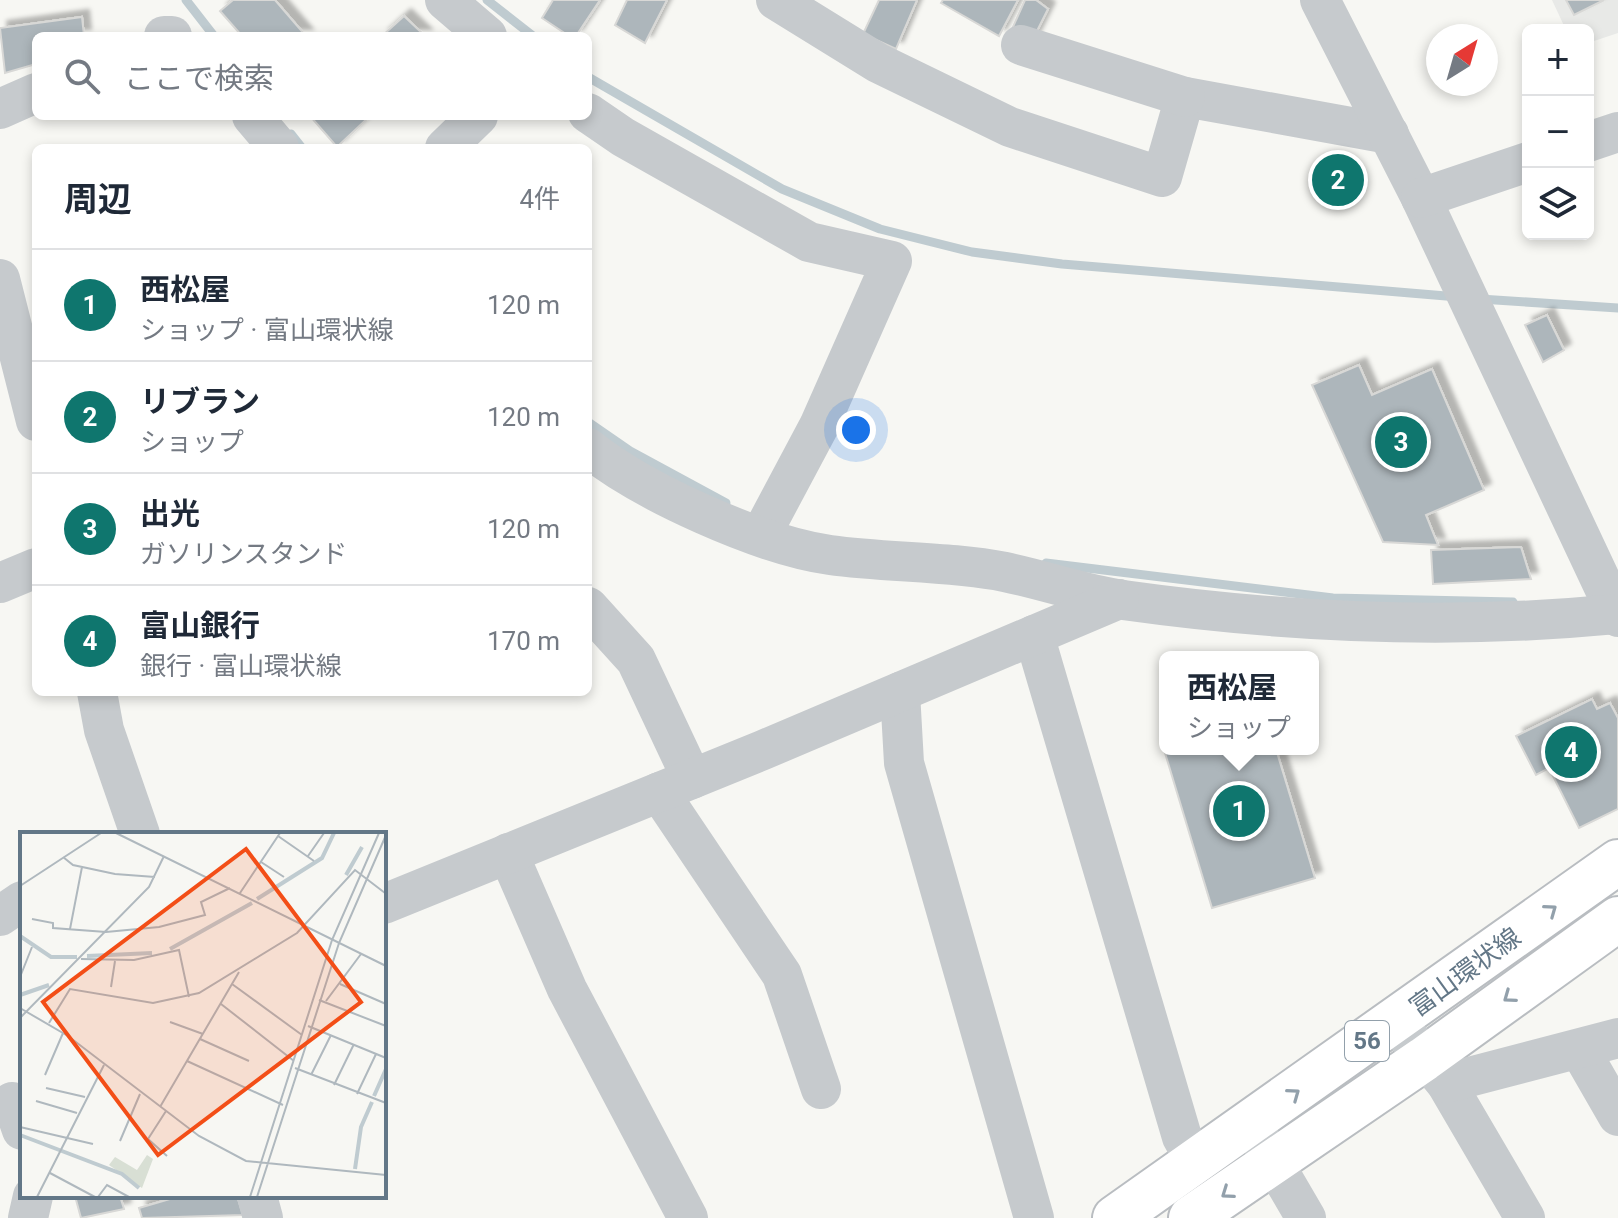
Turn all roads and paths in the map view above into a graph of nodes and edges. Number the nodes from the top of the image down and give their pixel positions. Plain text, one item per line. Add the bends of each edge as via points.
1 (445, 0) edge
2 (776, 0) edge
3 (1320, 0) edge
4 (482, 32) edge
5 (1021, 45) dead end
6 (32, 95) edge
7 (1185, 97) junction
8 (0, 109) edge
9 (255, 120) edge
10 (474, 120) edge
11 (586, 125) edge
12 (1618, 132) edge
13 (1389, 134) junction
14 (1594, 140) edge
15 (276, 144) edge
16 (449, 144) edge
17 (1522, 164) edge
18 (1421, 198) junction
19 (0, 279) edge
20 (32, 405) edge
21 (592, 451) edge
22 (766, 526) junction
23 (32, 570) edge
24 (0, 583) edge
25 (1119, 599) junction
26 (592, 611) edge
27 (1617, 614) edge
28 (1034, 635) junction
29 (900, 692) junction
30 (98, 696) edge
31 (675, 785) junction
32 (139, 832) edge
33 (508, 853) junction
34 (1618, 862) edge
35 (20, 902) edge
36 (386, 903) edge
37 (0, 916) edge
38 (1618, 919) edge
39 (1395, 1021) junction
40 (1618, 1038) edge
41 (1580, 1050) junction
42 (1435, 1071) junction
43 (821, 1089) dead end
44 (1618, 1116) edge
45 (1263, 1142) junction
46 (1196, 1162) junction
47 (33, 1198) edge
48 (258, 1198) edge
49 (28, 1218) edge
50 (263, 1218) edge
51 (688, 1218) edge
52 (1034, 1218) edge
53 (1115, 1218) edge
54 (1191, 1218) edge
55 (1306, 1218) edge
56 (1525, 1218) edge

1 - 4 street
2 - 7 street via 878,63 1010,127 1162,177
3 - 13 street
5 - 7 street
6 - 8 street
7 - 13 street
9 - 15 street
10 - 16 street
11 - 22 street via 623,137 809,242 892,261 819,426
12 - 14 street
13 - 18 street
17 - 18 street
18 - 27 street
19 - 20 street
21 - 22 street via 616,471 742,530
22 - 25 street via 827,555 1003,572
23 - 24 street
25 - 27 street via 1308,622 1558,620
25 - 28 street
26 - 31 street via 636,660
28 - 29 street
28 - 46 street via 1182,1137
29 - 31 street
29 - 52 street via 904,763
30 - 32 street
31 - 33 street
31 - 43 street via 782,975
33 - 36 street
33 - 51 street via 567,989
39 -> 34 main road, 富山環状線 / 56
35 - 37 street
38 -> 42 main road, 富山環状線 / 56
39 - 42 street
45 -> 39 main road, 富山環状線 / 56
40 - 41 street
41 - 42 street
41 - 44 street
42 - 45 main road, 富山環状線 / 56
42 - 56 street
45 - 46 main road, 富山環状線 / 56
45 -> 54 main road, 富山環状線 / 56
45 - 55 street
46 - 53 main road, 富山環状線 / 56
47 - 49 street
48 - 50 street

